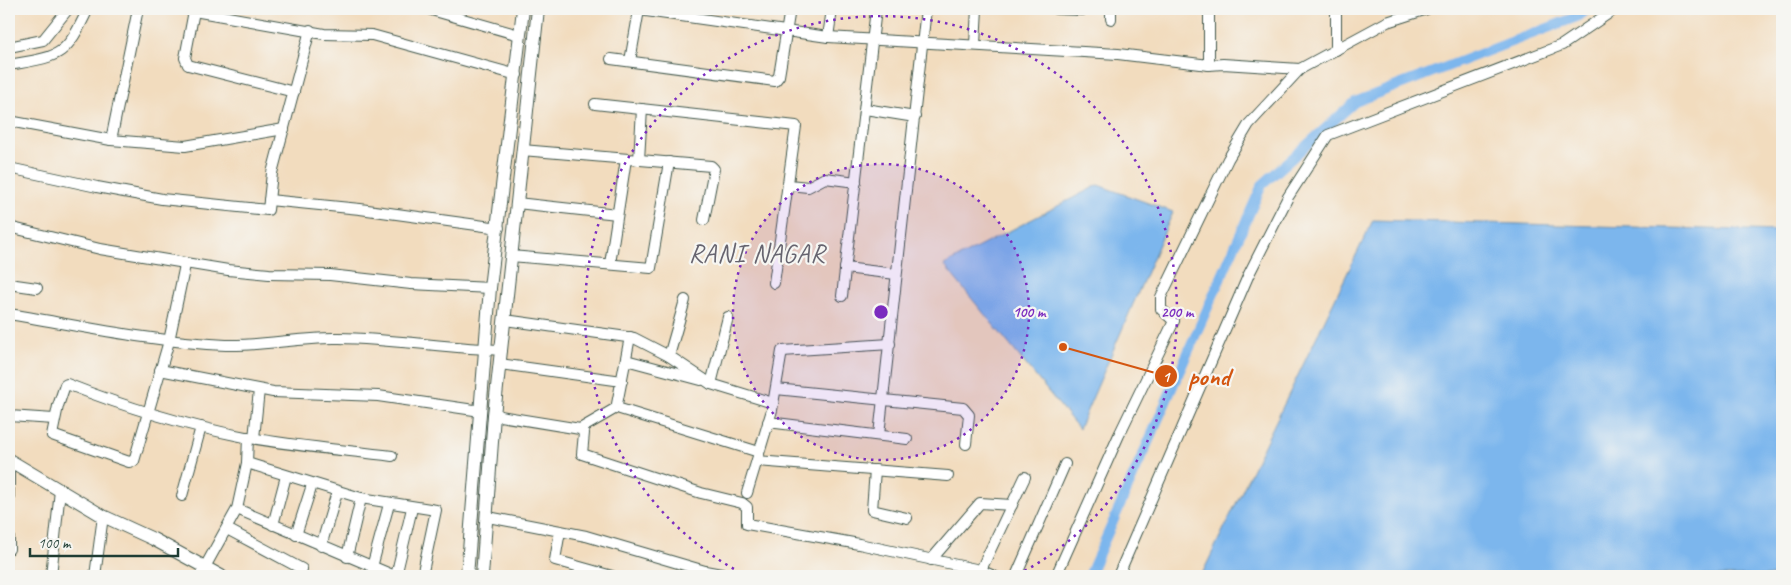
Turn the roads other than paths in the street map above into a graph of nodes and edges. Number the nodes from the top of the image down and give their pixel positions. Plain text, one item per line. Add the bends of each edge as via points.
1 (68, 9) edge
2 (88, 9) edge
3 (138, 9) edge
4 (428, 9) edge
5 (523, 9) edge
6 (538, 9) edge
7 (790, 9) edge
8 (832, 9) edge
9 (876, 9) edge
10 (926, 9) edge
11 (977, 9) edge
12 (1056, 9) edge
13 (1209, 9) edge
14 (1336, 9) edge
15 (1427, 9) edge
16 (1615, 9) edge
17 (194, 10) edge
18 (636, 10) edge
19 (1082, 10) edge
20 (1406, 12) edge
21 (310, 30) junction
22 (786, 31) junction
23 (519, 36) junction
24 (828, 37) junction
25 (874, 39) junction
26 (923, 42) junction
27 (975, 44) junction
28 (9, 47) edge
29 (1336, 50) junction
30 (611, 59) dead end
31 (630, 61) junction
32 (9, 65) edge
33 (1209, 66) junction
34 (1300, 69) junction
35 (517, 75) junction
36 (294, 92) junction
37 (595, 104) dead end
38 (642, 109) junction
39 (865, 109) junction
40 (915, 117) junction
41 (9, 121) edge
42 (284, 129) junction
43 (111, 140) junction
44 (522, 150) junction
45 (626, 159) junction
46 (639, 160) junction
47 (669, 162) junction
48 (9, 168) edge
49 (856, 182) junction
50 (789, 185) junction
51 (269, 200) junction
52 (517, 203) junction
53 (618, 214) junction
54 (704, 220) dead end
55 (9, 227) edge
56 (499, 228) junction
57 (511, 256) junction
58 (610, 264) junction
59 (185, 265) junction
60 (846, 268) junction
61 (896, 274) junction
62 (774, 283) dead end
63 (9, 284) edge
64 (37, 288) dead end
65 (490, 288) junction
66 (842, 296) dead end
67 (685, 300) dead end
68 (9, 314) edge
69 (728, 317) dead end
70 (505, 320) junction
71 (630, 337) junction
72 (169, 341) junction
73 (890, 344) junction
74 (486, 349) junction
75 (502, 350) junction
76 (670, 356) junction
77 (626, 360) junction
78 (500, 364) junction
79 (160, 370) junction
80 (622, 381) junction
81 (707, 382) junction
82 (776, 389) junction
83 (260, 390) junction
84 (883, 400) junction
85 (774, 403) junction
86 (618, 407) junction
87 (481, 411) junction
88 (149, 414) junction
89 (494, 415) junction
90 (9, 416) edge
91 (54, 419) junction
92 (768, 422) junction
93 (201, 427) junction
94 (580, 429) junction
95 (879, 435) junction
96 (251, 437) junction
97 (907, 438) dead end
98 (966, 444) dead end
99 (392, 456) dead end
100 (758, 456) junction
101 (9, 460) edge
102 (247, 463) junction
103 (1065, 464) dead end
104 (875, 470) junction
105 (286, 476) junction
106 (948, 476) dead end
107 (1025, 477) dead end
108 (312, 485) junction
109 (60, 490) junction
110 (337, 492) junction
111 (747, 492) dead end
112 (182, 496) dead end
113 (361, 498) junction
114 (389, 504) junction
115 (1012, 505) junction
116 (412, 508) junction
117 (238, 509) junction
118 (103, 516) junction
119 (488, 517) junction
120 (907, 518) dead end
121 (273, 525) junction
122 (227, 529) junction
123 (560, 531) junction
124 (296, 535) junction
125 (321, 546) junction
126 (9, 549) edge
127 (347, 557) junction
128 (930, 560) junction
129 (372, 567) junction
130 (302, 569) dead end
131 (203, 572) edge
132 (979, 573) edge
133 (51, 576) edge
134 (95, 576) edge
135 (222, 576) edge
136 (395, 576) edge
137 (422, 576) edge
138 (467, 576) edge
139 (482, 576) edge
140 (612, 576) edge
141 (732, 576) edge
142 (994, 576) edge
143 (1016, 576) edge
144 (1056, 576) edge
145 (1118, 576) edge

1 - 28 street via 43,40
2 - 32 street via 63,51 46,58
3 - 43 street
4 - 23 street
5 - 23 street
6 - 44 street
7 - 22 street
8 - 24 street
9 - 25 street
10 - 26 street
11 - 27 street
12 - 19 street
13 - 33 street
14 - 29 street
15 - 20 street
16 - 145 street via 1562,46 1328,135 1288,197 1249,274
17 - 21 street
17 - 36 street via 185,58 188,65
18 - 22 street
18 - 31 street
20 - 29 street
21 - 35 street via 324,34 372,35
21 - 36 street
22 - 24 street
22 - 31 street via 780,76 775,81
23 - 35 street
24 - 25 street
25 - 26 street
25 - 39 street
26 - 27 street
26 - 40 street
27 - 33 street via 1118,54
29 - 34 street
30 - 31 street
33 - 34 street via 1233,64
34 - 144 street via 1249,124 1189,236 1161,297 1162,309 1174,320
35 - 56 street
36 - 42 street
37 - 38 street
38 - 46 street
38 - 50 street via 796,126
39 - 40 street
39 - 49 street
40 - 61 street
41 - 43 street
42 - 43 street via 185,146
42 - 51 street via 272,173
44 - 45 street
44 - 52 street
45 - 46 street
45 - 53 street
46 - 47 street
47 - 54 street via 713,167
47 - 58 street via 652,267
48 - 51 street via 162,199 268,210
49 - 50 street via 825,178 808,187
49 - 60 street
50 - 62 street
51 - 56 street
52 - 53 street
52 - 57 street
53 - 58 street
55 - 59 street
56 - 65 street
57 - 58 street
57 - 70 street
59 - 65 street via 269,274 330,275
59 - 72 street
60 - 61 street
60 - 66 street
61 - 73 street
63 - 64 street
65 - 74 street
67 - 76 street
68 - 72 street
69 - 81 street
70 - 71 street
70 - 75 street
71 - 76 street
71 - 77 street
72 - 74 street via 243,345 299,338 338,338 399,340
72 - 79 street
73 - 82 street via 784,350
73 - 84 street
74 - 75 street
74 - 87 street
75 - 78 street
76 - 81 street
77 - 80 street
77 - 81 street
78 - 80 street
78 - 89 street
79 - 83 street
79 - 88 street
80 - 86 street
81 - 85 street
82 - 84 street
82 - 85 street
83 - 87 street via 378,396
83 - 96 street
84 - 95 street
84 - 98 street via 966,409 969,415
85 - 92 street
86 - 94 street
86 - 100 street
87 - 138 street
88 - 91 street via 66,384
88 - 91 street via 135,459 131,462 52,434
88 - 93 street
89 - 94 street
89 - 119 street
90 - 91 street
92 - 95 street
92 - 100 street
93 - 96 street
93 - 112 street
94 - 128 street via 584,433 582,454 700,493 742,503 747,507 747,524
95 - 97 street
96 - 99 street
96 - 102 street
100 - 104 street
100 - 111 street
101 - 109 street
101 - 126 street
102 - 105 street
102 - 117 street
103 - 143 street
104 - 106 street
104 - 120 street via 872,510
105 - 108 street
105 - 121 street
107 - 115 street
108 - 110 street
108 - 124 street
109 - 118 street
109 - 133 street
110 - 113 street
110 - 125 street
113 - 114 street
113 - 127 street
114 - 116 street
114 - 129 street
115 - 128 street via 980,503
115 - 132 street
116 - 136 street
116 - 137 street via 438,512
117 - 121 street
117 - 122 street
118 - 131 street
118 - 134 street
119 - 123 street
119 - 139 street
121 - 124 street
122 - 130 street
122 - 131 street
123 - 140 street via 554,558 557,562
123 - 141 street
124 - 125 street
125 - 127 street
127 - 129 street
128 - 132 street
129 - 136 street
131 - 135 street
132 - 142 street

